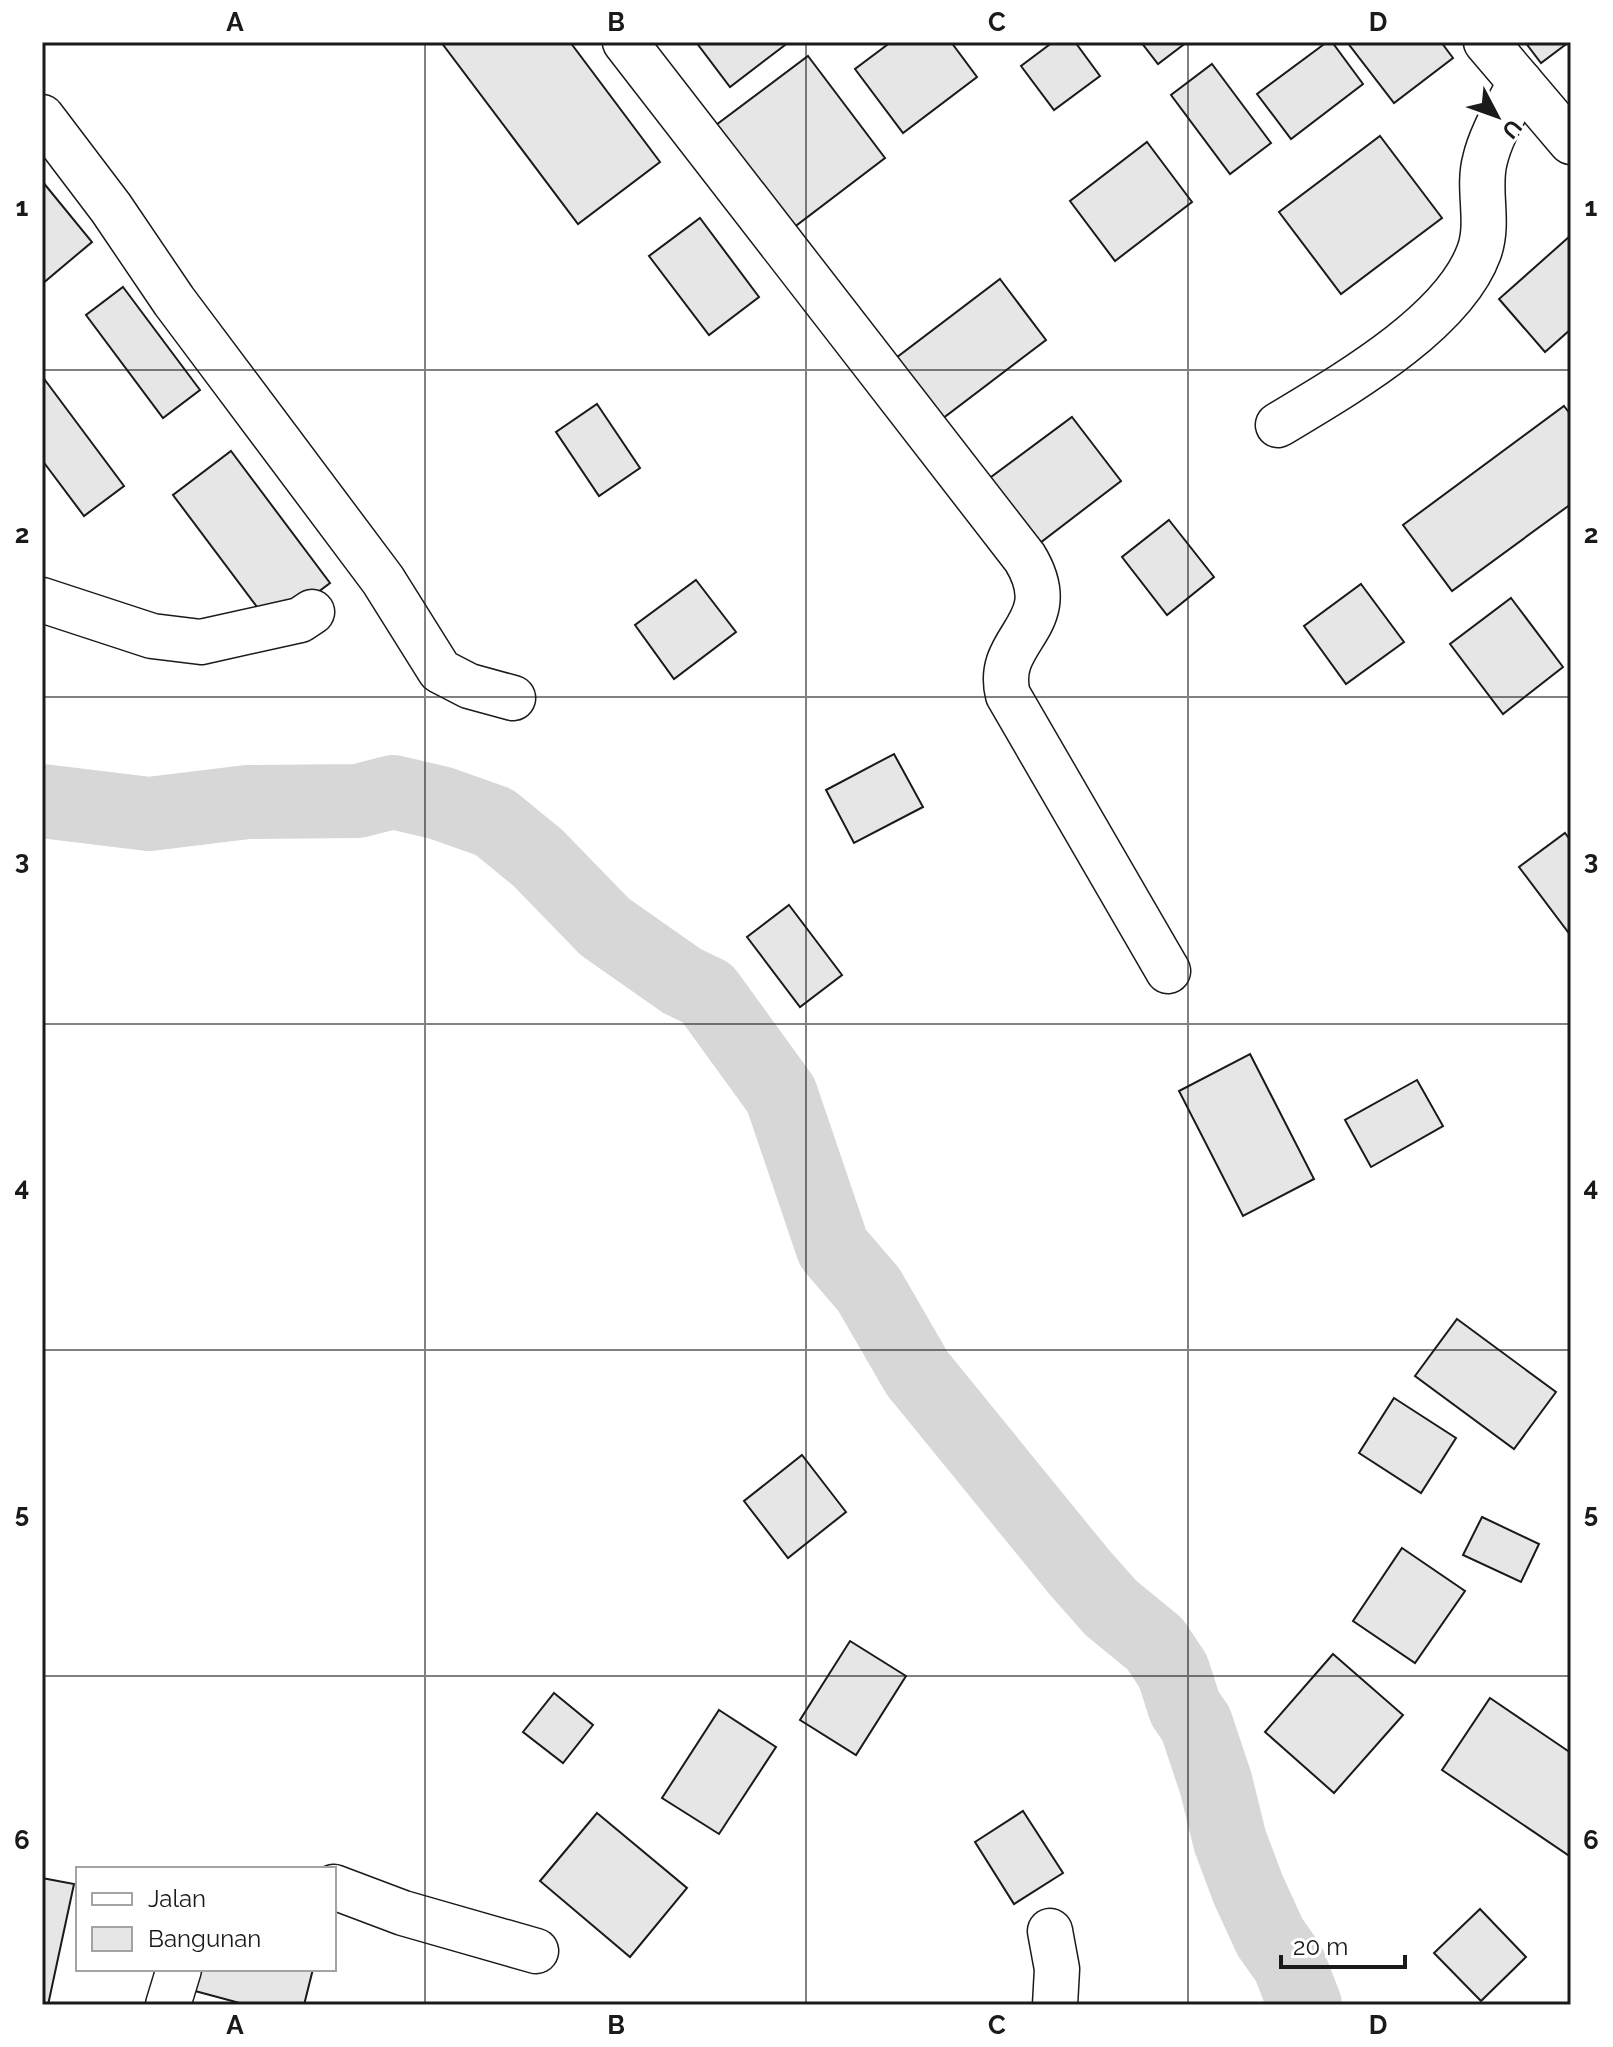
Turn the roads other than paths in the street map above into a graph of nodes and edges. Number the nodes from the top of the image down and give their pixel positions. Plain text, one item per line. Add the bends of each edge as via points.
1 (625, 42) edge
2 (1486, 42) edge
3 (1520, 82) junction
4 (42, 117) edge
5 (1571, 142) edge
6 (1278, 425) dead end
7 (42, 600) edge
8 (312, 612) dead end
9 (513, 698) dead end
10 (1168, 971) dead end
11 (336, 1888) edge
12 (1050, 1931) dead end
13 (536, 1951) dead end
14 (178, 1971) edge
15 (168, 2005) edge
16 (1055, 2005) edge

1 - 10 street via 1038,579 1038,607 1005,669 1008,695
2 - 3 street
3 - 5 street
3 - 6 street via 1484,162 1486,214 1479,252 1458,286 1403,346
4 - 9 street via 383,580 440,671 469,686
7 - 8 street via 152,636 201,642 300,620
11 - 13 street
12 - 16 street via 1057,1969
14 - 15 street

